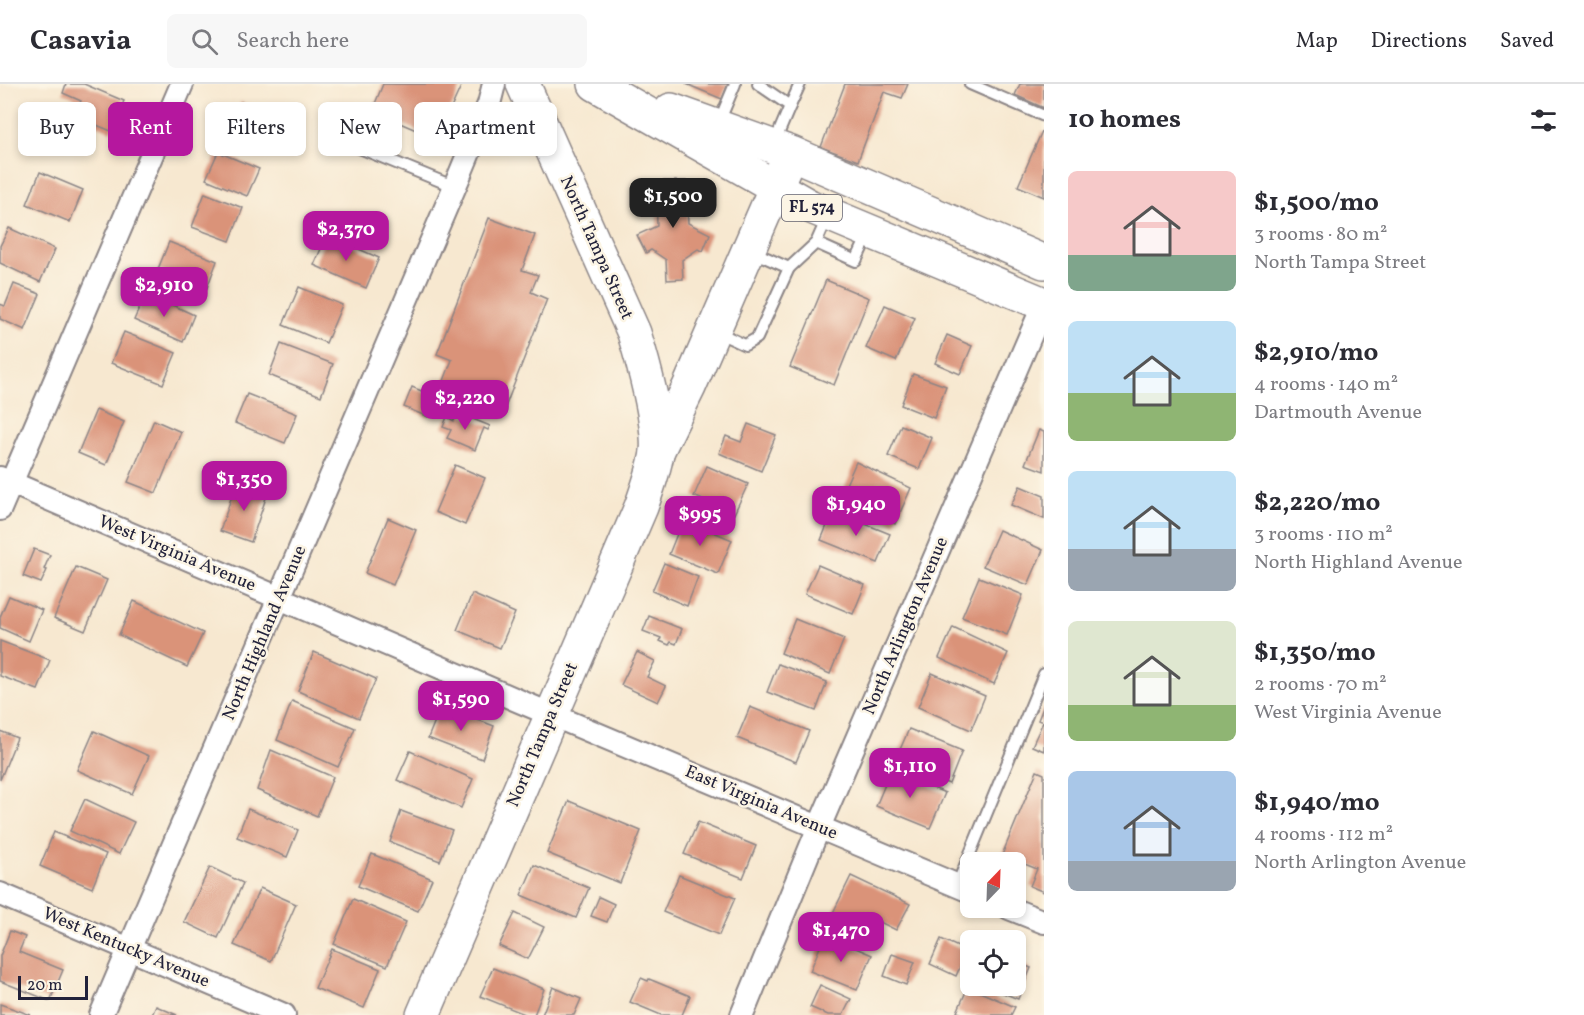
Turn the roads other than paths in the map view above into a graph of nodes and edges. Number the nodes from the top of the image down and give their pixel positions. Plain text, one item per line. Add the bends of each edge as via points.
1 (182, 84) edge
2 (494, 84) edge
3 (523, 84) edge
4 (596, 84) edge
5 (735, 84) edge
6 (758, 84) edge
7 (800, 84) edge
8 (970, 84) edge
9 (790, 106) junction
10 (1044, 116) edge
11 (717, 126) junction
12 (782, 150) junction
13 (379, 156) edge
14 (455, 187) junction
15 (776, 188) junction
16 (822, 229) junction
17 (748, 250) junction
18 (1044, 262) edge
19 (789, 268) junction
20 (1044, 304) edge
21 (714, 331) junction
22 (657, 452) junction
23 (6, 480) edge
24 (0, 508) edge
25 (280, 598) junction
26 (1044, 674) edge
27 (552, 715) junction
28 (819, 827) junction
29 (977, 852) edge
30 (960, 886) edge
31 (0, 894) edge
32 (1026, 915) edge
33 (1044, 922) edge
34 (130, 949) junction
35 (101, 1015) edge
36 (284, 1015) edge
37 (423, 1015) edge
38 (742, 1015) edge

1 - 23 street
2 - 14 street, North Highland Avenue
3 - 22 main road, North Tampa Street via 633,333 653,414
4 - 11 main road, FL 574
4 - 15 main road, FL 574
5 - 11 lane
6 - 9 lane
7 - 9 lane
8 - 10 lane
9 - 12 lane
11 - 12 main road, FL 574
12 - 15 main road, North Tampa Street
12 - 18 main road, FL 574
13 - 14 lane
14 - 25 street, North Highland Avenue
15 - 16 main road, FL 574 via 808,206
15 - 17 main road, North Tampa Street
16 - 19 lane
16 - 20 main road, FL 574 via 869,232
17 - 19 lane
17 - 21 main road, North Tampa Street
19 - 21 lane via 758,338 745,345
20 - 28 street, North Arlington Avenue
21 - 22 main road, North Tampa Street
22 - 27 main road, North Tampa Street via 641,507
23 - 24 street
23 - 25 street, West Virginia Avenue
25 - 27 street, West Virginia Avenue
25 - 34 street, North Highland Avenue
26 - 29 lane
27 - 28 street, East Virginia Avenue
27 - 37 main road, North Tampa Street
28 - 30 street, East Virginia Avenue
28 - 38 street, North Arlington Avenue
31 - 34 street, West Kentucky Avenue
32 - 33 street
34 - 35 street, North Highland Avenue
34 - 36 street, West Kentucky Avenue

